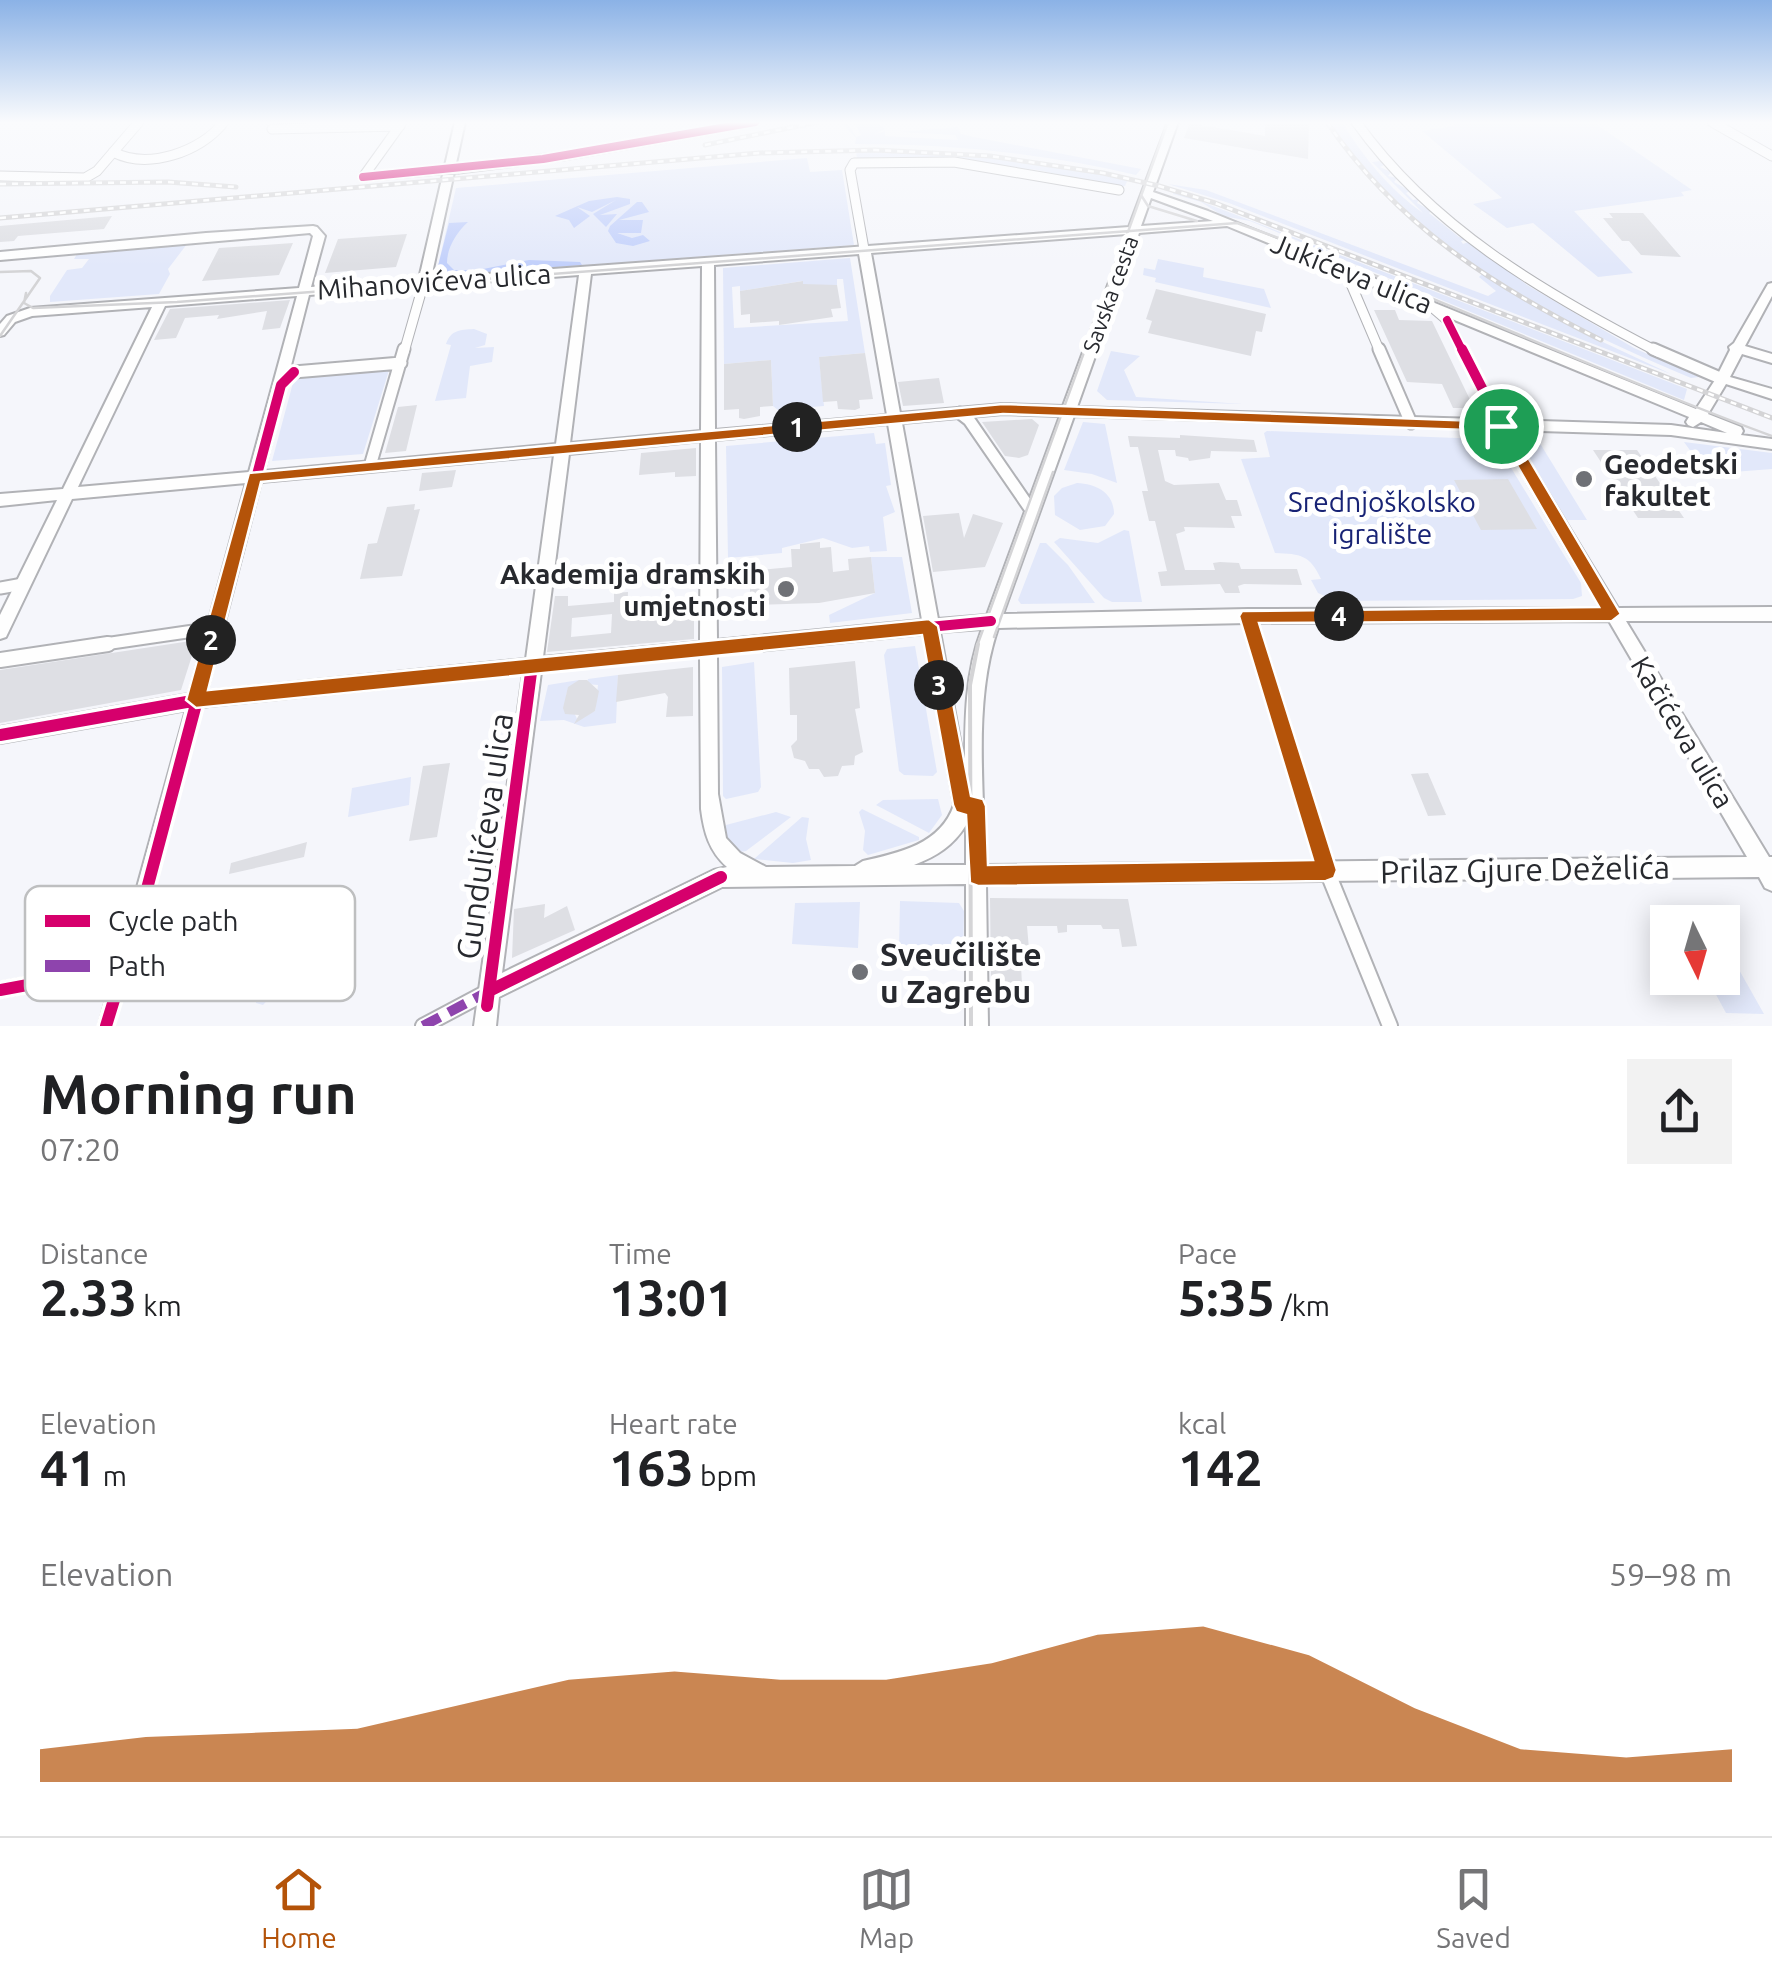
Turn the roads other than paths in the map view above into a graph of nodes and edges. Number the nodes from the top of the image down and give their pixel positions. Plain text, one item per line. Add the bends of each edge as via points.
1 (94, 170) edge
2 (368, 170) edge
3 (441, 170) edge
4 (449, 170) edge
5 (852, 170) edge
6 (1012, 170) edge
7 (1155, 170) edge
8 (1395, 170) edge
9 (0, 176) edge
10 (1118, 190) dead end
11 (1147, 193) junction
12 (1227, 222) junction
13 (1134, 229) junction
14 (1086, 232) junction
15 (864, 250) junction
16 (1126, 251) junction
17 (0, 256) edge
18 (708, 261) junction
19 (586, 270) junction
20 (1353, 274) junction
21 (424, 282) junction
22 (1772, 287) edge
23 (302, 290) junction
24 (160, 302) junction
25 (1429, 306) junction
26 (1447, 320) junction
27 (1464, 320) junction
28 (0, 332) edge
29 (1735, 347) junction
30 (1772, 359) edge
31 (401, 364) junction
32 (290, 368) junction
33 (1720, 378) junction
34 (1079, 380) junction
35 (1772, 394) edge
36 (1708, 403) junction
37 (1014, 409) junction
38 (1068, 410) junction
39 (960, 413) junction
40 (1698, 418) junction
41 (893, 419) junction
42 (1411, 423) junction
43 (1501, 426) junction
44 (1671, 430) junction
45 (1752, 435) junction
46 (707, 436) junction
47 (1772, 443) edge
48 (562, 448) junction
49 (370, 466) junction
50 (254, 477) junction
51 (67, 494) junction
52 (0, 500) edge
53 (1031, 510) junction
54 (23, 584) junction
55 (0, 588) edge
56 (1612, 614) junction
57 (1772, 614) edge
58 (1248, 616) junction
59 (991, 621) junction
60 (929, 626) junction
61 (214, 628) junction
62 (0, 632) edge
63 (708, 648) junction
64 (0, 660) edge
65 (532, 665) junction
66 (196, 700) junction
67 (0, 735) edge
68 (969, 805) junction
69 (1326, 870) junction
70 (1769, 871) edge
71 (978, 876) junction
72 (771, 877) junction
73 (840, 878) junction
74 (146, 886) edge
75 (25, 985) edge
76 (0, 990) edge
77 (489, 991) junction
78 (114, 1001) edge
79 (106, 1026) edge
80 (423, 1026) edge
81 (485, 1026) edge
82 (977, 1026) edge
83 (1390, 1026) edge

1 - 9 street via 85,178
2 - 3 street, bridge via 363,177
4 - 21 street
5 - 15 street
6 - 10 street
7 - 11 street, Savska cesta
8 - 33 street via 1481,244 1623,333
11 - 12 street, Jukićeva ulica
11 - 13 street, Savska cesta
12 - 13 street, Jukićeva ulica
12 - 20 street, Jukićeva ulica
13 - 14 street, Jukićeva ulica
13 - 16 street, Savska cesta
14 - 15 street, Jukićeva ulica
14 - 16 street via 1111,236
15 - 18 street, Mihanovićeva ulica
15 - 41 street
16 - 34 street, Savska cesta
17 - 23 street via 304,232 318,242
18 - 19 street, Mihanovićeva ulica
18 - 46 street
19 - 21 street, Mihanovićeva ulica
19 - 48 street, Gundulićeva ulica
20 - 25 street, Jukićeva ulica
20 - 42 street via 1350,284
21 - 23 street, Mihanovićeva ulica
21 - 31 street
22 - 29 street
23 - 24 street, Mihanovićeva ulica
23 - 32 street
24 - 28 street, Mihanovićeva ulica via 20,314
24 - 51 street
25 - 26 street, Kačićeva ulica
25 - 27 street, Jukićeva ulica
26 - 27 street
26 - 43 street, Kačićeva ulica
27 - 40 street, Jukićeva ulica
29 - 30 street
29 - 33 street
31 - 32 street
31 - 49 street
32 - 50 street
33 - 35 street
33 - 36 street
34 - 37 street via 1050,401
34 - 38 street, Savska cesta
36 - 40 street
36 - 45 street via 1722,421
37 - 38 street
37 - 39 street
38 - 42 street
38 - 53 street, Savska cesta
39 - 41 street
39 - 53 street
40 - 44 street
40 - 45 street, Jukićeva ulica
41 - 46 street
41 - 60 street
42 - 43 street
43 - 44 street
43 - 56 street, Kačićeva ulica
44 - 47 street
45 - 47 street
46 - 48 street
46 - 63 street
48 - 49 street
48 - 65 street, Gundulićeva ulica
49 - 50 street
50 - 51 street
50 - 61 street
51 - 52 street
51 - 54 street
53 - 59 street, Savska cesta
54 - 55 street
54 - 62 street
56 - 57 street
56 - 58 street
56 - 70 street, Kačićeva ulica
58 - 59 street
58 - 69 street
59 - 60 street
59 - 68 street, Savska cesta via 975,691
60 - 63 street
60 - 68 street
61 - 64 street
61 - 66 street
63 - 65 street
63 - 72 street via 709,794 716,838 735,863
65 - 66 street
65 - 77 street, Gundulićeva ulica
66 - 67 street
66 - 74 street
68 - 71 street
68 - 73 street via 925,851
69 - 70 street, Prilaz Gjure Deželića
69 - 71 street, Prilaz Gjure Deželića
69 - 83 street
71 - 73 street, Prilaz Gjure Deželića
71 - 82 street
72 - 73 street
72 - 77 street via 714,878
75 - 76 street
77 - 80 street
77 - 81 street, Gundulićeva ulica
78 - 79 street

